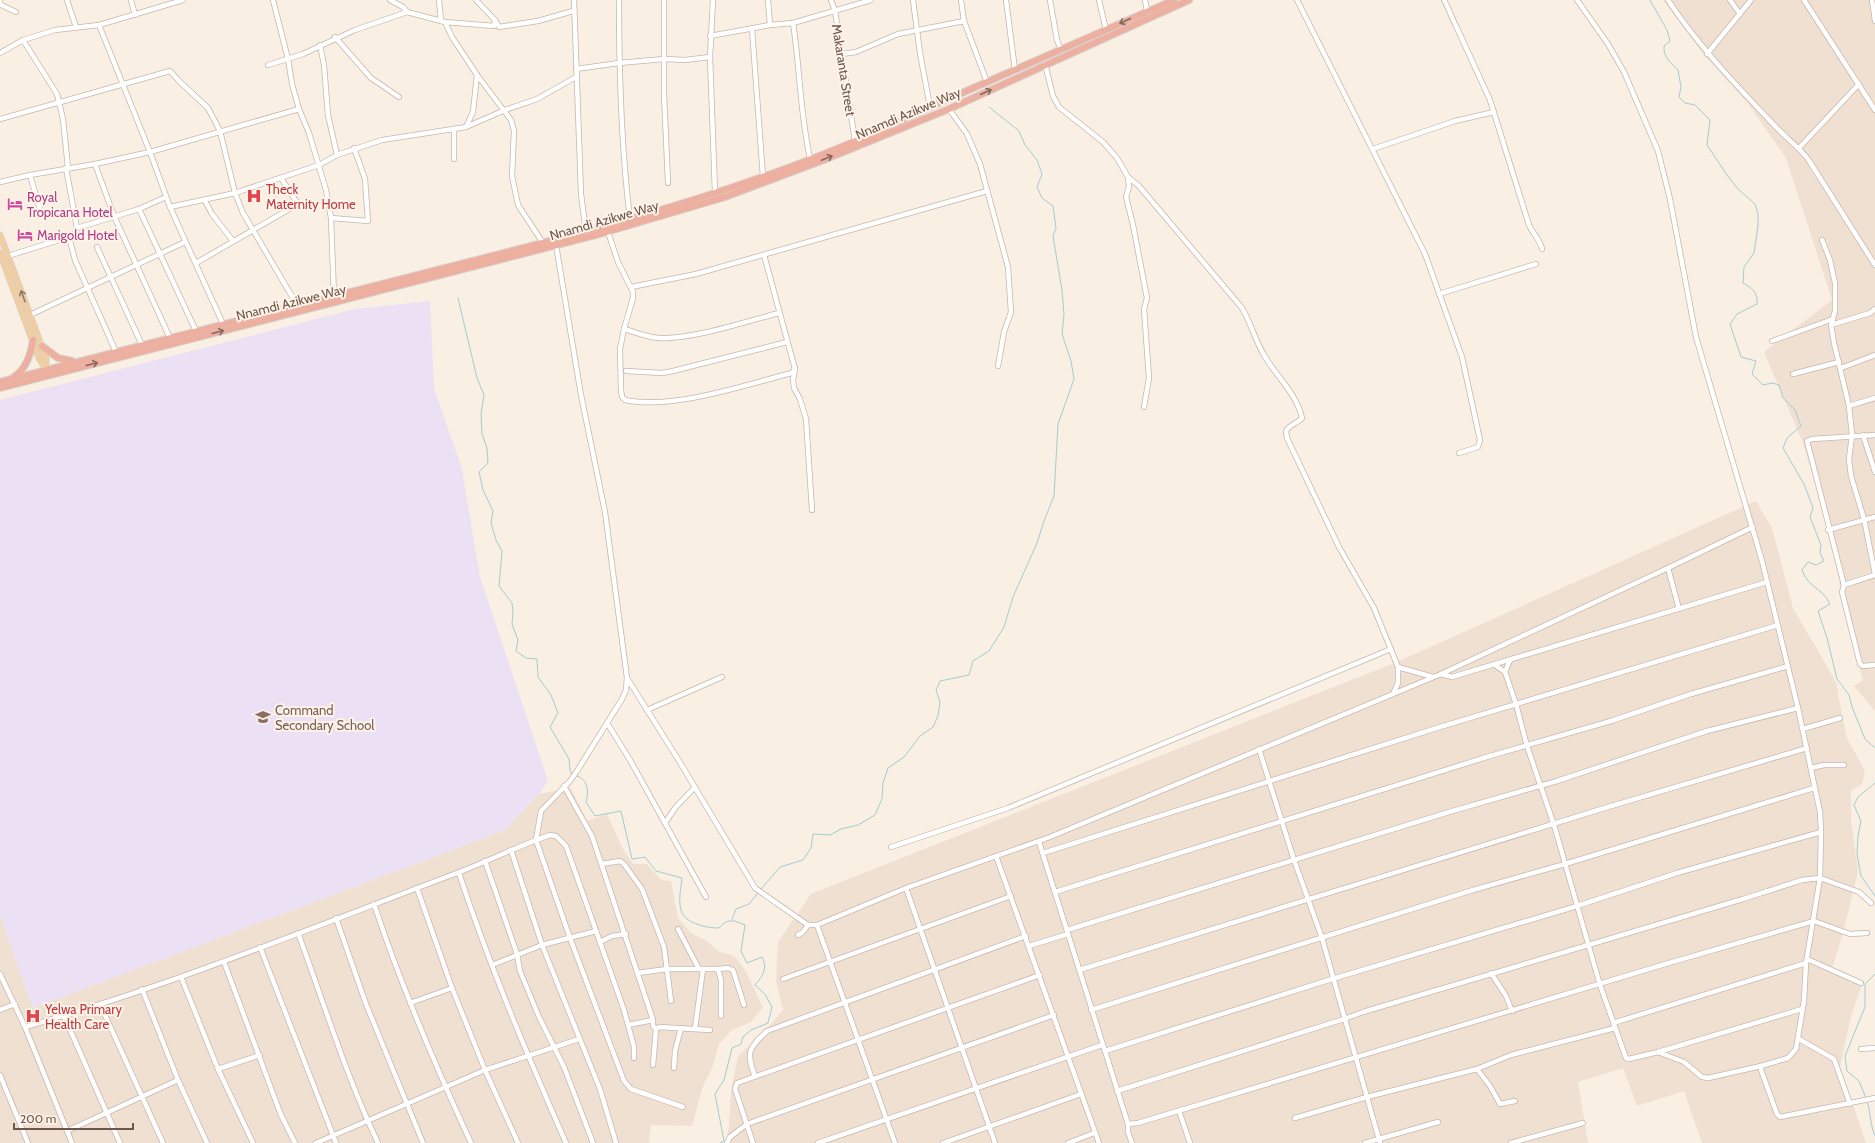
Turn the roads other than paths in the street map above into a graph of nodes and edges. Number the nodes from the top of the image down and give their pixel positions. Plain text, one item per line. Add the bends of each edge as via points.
1 (67, 0) edge
2 (131, 0) edge
3 (183, 0) edge
4 (273, 0) edge
5 (391, 0) edge
6 (439, 0) edge
7 (476, 0) edge
8 (574, 0) edge
9 (619, 0) edge
10 (664, 0) edge
11 (713, 0) edge
12 (768, 0) edge
13 (831, 0) edge
14 (871, 0) edge
15 (913, 0) edge
16 (961, 0) edge
17 (1006, 0) edge
18 (1050, 0) edge
19 (1099, 0) edge
20 (1145, 0) edge
21 (1174, 0) edge
22 (1189, 0) edge
23 (1297, 0) edge
24 (1444, 0) edge
25 (1577, 0) edge
26 (1668, 0) edge
27 (1730, 0) edge
28 (1751, 0) edge
29 (1804, 0) edge
30 (1873, 0) edge
31 (0, 2) edge
32 (573, 11) junction
33 (835, 11) junction
34 (1147, 11) junction
35 (16, 12) dead end
36 (407, 12) junction
37 (1740, 14) junction
38 (135, 15) junction
39 (495, 20) junction
40 (964, 21) junction
41 (1875, 21) edge
42 (443, 22) junction
43 (793, 23) junction
44 (98, 25) junction
45 (770, 25) junction
46 (76, 27) junction
47 (752, 28) junction
48 (916, 30) junction
49 (1106, 30) junction
50 (710, 36) junction
51 (336, 37) junction
52 (23, 40) junction
53 (320, 45) junction
54 (1061, 50) junction
55 (0, 53) edge
56 (842, 54) junction
57 (1708, 54) junction
58 (710, 57) junction
59 (288, 59) junction
60 (664, 59) junction
61 (619, 63) junction
62 (1045, 64) junction
63 (268, 65) dead end
64 (576, 69) junction
65 (1015, 70) junction
66 (477, 75) junction
67 (576, 77) junction
68 (988, 82) junction
69 (122, 84) junction
70 (1859, 84) junction
71 (399, 97) dead end
72 (59, 103) junction
73 (930, 107) junction
74 (949, 108) junction
75 (299, 109) junction
76 (505, 110) junction
77 (1875, 110) edge
78 (1494, 112) junction
79 (0, 119) edge
80 (466, 127) junction
81 (454, 129) junction
82 (220, 131) junction
83 (855, 140) junction
84 (354, 148) junction
85 (1800, 148) junction
86 (1373, 149) junction
87 (150, 152) junction
88 (337, 155) junction
89 (810, 158) junction
90 (454, 160) dead end
91 (95, 164) junction
92 (319, 165) junction
93 (67, 168) junction
94 (30, 175) junction
95 (763, 176) junction
96 (1128, 177) junction
97 (281, 178) junction
98 (0, 182) edge
99 (668, 184) dead end
100 (987, 191) junction
101 (235, 193) junction
102 (715, 193) junction
103 (166, 197) junction
104 (205, 200) junction
105 (170, 207) junction
106 (139, 209) junction
107 (42, 213) dead end
108 (114, 216) junction
109 (331, 218) junction
110 (630, 220) junction
111 (77, 228) junction
112 (254, 229) junction
113 (586, 232) junction
114 (608, 232) junction
115 (0, 235) edge
116 (69, 237) junction
117 (1822, 240) dead end
118 (233, 241) junction
119 (185, 242) junction
120 (543, 243) junction
121 (556, 245) junction
122 (97, 247) dead end
123 (1542, 249) dead end
124 (0, 253) edge
125 (160, 254) junction
126 (764, 255) junction
127 (8, 256) junction
128 (196, 263) junction
129 (1536, 264) dead end
130 (1875, 265) edge
131 (137, 266) junction
132 (111, 278) junction
133 (631, 287) junction
134 (87, 289) junction
135 (1439, 294) junction
136 (334, 296) junction
137 (297, 305) junction
138 (1875, 309) edge
139 (779, 313) junction
140 (30, 315) junction
141 (1833, 319) junction
142 (224, 324) junction
143 (1831, 325) junction
144 (624, 329) junction
145 (196, 331) junction
146 (170, 338) junction
147 (32, 340) junction
148 (787, 342) junction
149 (1772, 342) dead end
150 (142, 345) junction
151 (42, 346) junction
152 (116, 352) junction
153 (1875, 355) edge
154 (84, 360) junction
155 (1839, 362) junction
156 (998, 366) dead end
157 (1841, 368) junction
158 (46, 369) junction
159 (795, 369) junction
160 (67, 370) junction
161 (626, 371) dead end
162 (1793, 374) dead end
163 (36, 379) junction
164 (2, 381) edge
165 (0, 388) edge
166 (1875, 398) edge
167 (1849, 406) junction
168 (1144, 407) dead end
169 (1863, 435) junction
170 (1875, 435) edge
171 (1852, 436) junction
172 (1459, 453) dead end
173 (1875, 472) edge
174 (812, 510) dead end
175 (1875, 517) edge
176 (1864, 520) junction
177 (1753, 527) junction
178 (1828, 530) junction
179 (1668, 568) junction
180 (1875, 575) edge
181 (1767, 582) junction
182 (1844, 585) junction
183 (1679, 609) junction
184 (1778, 625) junction
185 (1391, 649) junction
186 (1510, 660) junction
187 (1495, 665) junction
188 (1788, 666) junction
189 (1875, 666) edge
190 (1398, 667) junction
191 (1505, 672) junction
192 (1440, 674) junction
193 (722, 677) dead end
194 (1433, 677) junction
195 (627, 678) junction
196 (1394, 692) junction
197 (1516, 704) junction
198 (1798, 708) junction
199 (647, 710) junction
200 (1840, 718) dead end
201 (607, 723) junction
202 (1803, 729) junction
203 (1527, 746) junction
204 (1807, 748) junction
205 (1259, 749) junction
206 (1844, 765) dead end
207 (1810, 768) junction
208 (1270, 782) junction
209 (1541, 785) junction
210 (564, 786) junction
211 (696, 787) junction
212 (1814, 788) junction
213 (1282, 822) junction
214 (665, 823) junction
215 (1554, 824) junction
216 (1821, 832) junction
217 (536, 840) junction
218 (1039, 842) junction
219 (891, 847) dead end
220 (511, 850) junction
221 (1043, 853) junction
222 (996, 856) junction
223 (1294, 860) junction
224 (486, 861) junction
225 (602, 864) junction
226 (1565, 864) junction
227 (459, 873) junction
228 (1820, 878) junction
229 (417, 888) junction
230 (906, 888) junction
231 (1055, 892) junction
232 (1011, 896) junction
233 (706, 897) dead end
234 (1308, 900) junction
235 (1871, 903) dead end
236 (374, 904) junction
237 (1577, 906) junction
238 (336, 918) junction
239 (1814, 921) junction
240 (808, 925) junction
241 (817, 925) junction
242 (678, 929) dead end
243 (920, 929) junction
244 (596, 931) junction
245 (1068, 932) junction
246 (298, 933) junction
247 (1867, 933) dead end
248 (626, 934) junction
249 (798, 935) dead end
250 (1026, 936) junction
251 (570, 938) junction
252 (1322, 938) junction
253 (600, 942) junction
254 (1588, 944) junction
255 (542, 945) junction
256 (1029, 946) junction
257 (260, 947) junction
258 (517, 954) junction
259 (1807, 961) junction
260 (224, 962) junction
261 (831, 962) junction
262 (492, 964) junction
263 (934, 968) junction
264 (667, 969) junction
265 (701, 969) junction
266 (718, 969) junction
267 (1079, 970) junction
268 (638, 973) junction
269 (1491, 973) junction
270 (0, 974) edge
271 (1040, 975) junction
272 (181, 977) junction
273 (783, 979) dead end
274 (1332, 979) junction
275 (1861, 983) dead end
276 (1600, 985) junction
277 (452, 988) junction
278 (142, 989) junction
279 (671, 1000) dead end
280 (844, 1001) junction
281 (410, 1003) junction
282 (15, 1004) junction
283 (100, 1004) junction
284 (744, 1005) dead end
285 (948, 1007) junction
286 (1802, 1008) junction
287 (0, 1010) edge
288 (1091, 1010) junction
289 (1512, 1011) junction
290 (1054, 1015) junction
291 (64, 1016) junction
292 (721, 1016) dead end
293 (1344, 1019) junction
294 (653, 1020) junction
295 (628, 1025) junction
296 (1614, 1025) junction
297 (25, 1027) junction
298 (681, 1028) junction
299 (656, 1029) junction
300 (695, 1029) junction
301 (710, 1030) dead end
302 (579, 1039) junction
303 (1799, 1039) junction
304 (858, 1040) junction
305 (1102, 1045) junction
306 (554, 1046) junction
307 (963, 1047) junction
308 (1875, 1048) edge
309 (1861, 1049) dead end
310 (1105, 1051) junction
311 (1658, 1052) junction
312 (260, 1055) junction
313 (1068, 1056) junction
314 (528, 1057) junction
315 (634, 1058) dead end
316 (1355, 1058) junction
317 (653, 1065) dead end
318 (1761, 1066) junction
319 (674, 1068) dead end
320 (218, 1069) junction
321 (1477, 1069) junction
322 (485, 1070) junction
323 (0, 1075) edge
324 (755, 1077) junction
325 (872, 1079) junction
326 (178, 1080) junction
327 (1115, 1083) junction
328 (1130, 1086) junction
329 (446, 1087) junction
330 (977, 1089) junction
331 (1117, 1090) junction
332 (1081, 1094) junction
333 (142, 1095) junction
334 (1367, 1097) junction
335 (1874, 1098) edge
336 (1515, 1101) dead end
337 (406, 1104) junction
338 (1850, 1104) junction
339 (683, 1107) dead end
340 (1179, 1111) junction
341 (105, 1112) junction
342 (887, 1118) junction
343 (1295, 1118) dead end
344 (368, 1120) junction
345 (1438, 1122) dead end
346 (1583, 1123) dead end
347 (747, 1124) junction
348 (1128, 1124) junction
349 (989, 1127) junction
350 (66, 1131) junction
351 (1094, 1133) junction
352 (332, 1135) junction
353 (1380, 1141) edge
354 (28, 1143) edge
355 (72, 1143) edge
356 (120, 1143) edge
357 (163, 1143) edge
358 (207, 1143) edge
359 (252, 1143) edge
360 (295, 1143) edge
361 (316, 1143) edge
362 (336, 1143) edge
363 (378, 1143) edge
364 (423, 1143) edge
365 (471, 1143) edge
366 (518, 1143) edge
367 (566, 1143) edge
368 (593, 1143) edge
369 (616, 1143) edge
370 (727, 1143) edge
371 (753, 1143) edge
372 (818, 1143) edge
373 (895, 1143) edge
374 (943, 1143) edge
375 (995, 1143) edge
376 (1068, 1143) edge
377 (1099, 1143) edge
378 (1132, 1143) edge
379 (1190, 1143) edge
380 (1366, 1143) edge
381 (1511, 1143) edge

1 - 46 street
2 - 38 street
3 - 38 street
4 - 59 street
5 - 36 street
6 - 42 street
7 - 39 street
8 - 32 street
9 - 61 street
10 - 60 street
11 - 50 street
12 - 45 street
13 - 33 street, Makaranta Street
14 - 33 street
15 - 48 street
16 - 40 street
17 - 65 street
18 - 54 street
19 - 49 street
20 - 34 street
21 - 34 highway, Nnamdi Azikwe Way
22 - 62 highway, Nnamdi Azikwe Way
23 - 86 street
24 - 78 street
25 - 177 street via 1624,72 1658,151 1670,199 1696,337
26 - 57 street
27 - 37 street
28 - 37 street
29 - 70 street
30 - 41 street
31 - 35 street
32 - 39 street via 538,22 499,27
32 - 64 street
33 - 43 street
33 - 56 street, Makaranta Street
34 -> 49 highway, Nnamdi Azikwe Way
36 - 42 street
36 - 51 street
37 - 57 street
38 - 44 street
39 - 42 street via 494,26
40 - 48 street
40 - 68 street
42 - 66 street
43 - 45 street
43 - 89 street via 804,128
44 - 46 street
44 - 69 street
45 - 47 street
46 - 52 street via 55,30
47 - 50 street
47 - 95 street
48 - 56 street via 898,34 856,52
48 - 73 street
49 - 54 highway, Nnamdi Azikwe Way
50 - 58 street
51 - 53 street
51 - 71 street via 371,78
52 - 55 street
52 - 72 street via 57,94
53 - 59 street
53 - 88 street via 328,115
54 - 65 highway, Nnamdi Azikwe Way
56 - 83 street, Makaranta Street
57 - 85 street via 1783,135
58 - 60 street
58 - 102 street
59 - 63 street
59 - 75 street
60 - 61 street
60 - 99 street
61 - 64 street
61 - 110 street via 624,176
74 -> 62 highway, Nnamdi Azikwe Way
62 - 96 street via 1053,96 1059,107 1103,142 1117,158
64 - 67 street
65 - 68 highway, Nnamdi Azikwe Way
66 - 76 street
66 - 80 street via 473,112
67 - 76 street via 537,99
67 - 113 street via 580,194
68 - 73 highway, Nnamdi Azikwe Way
69 - 72 street
69 - 82 street via 170,71 208,108
69 - 87 street
70 - 77 street
70 - 85 street
72 - 79 street
72 - 93 street via 63,119
73 - 83 highway, Nnamdi Azikwe Way
74 - 100 street via 967,134 980,164
114 -> 74 highway, Nnamdi Azikwe Way via 745,189
75 - 82 street
75 - 92 street
76 - 80 street
76 - 120 street via 514,131 512,176 518,205
78 - 86 street via 1455,121
78 - 123 street via 1529,225 1533,234 1540,240
80 - 81 street
81 - 84 street via 382,140
81 - 90 street
82 - 87 street
82 - 101 street
83 - 89 highway, Nnamdi Azikwe Way
84 - 88 street
84 - 109 street via 365,179 368,221
85 - 130 street
86 - 135 street via 1425,254
87 - 91 street
87 - 103 street
88 - 92 street
89 - 95 highway, Nnamdi Azikwe Way
91 - 93 street
91 - 108 street
92 - 97 street
92 - 109 street
93 - 94 street
93 - 111 street
94 - 98 street
94 - 107 street
95 - 102 highway, Nnamdi Azikwe Way
96 - 168 street via 1126,197 1134,224 1147,298 1144,309 1149,378
96 - 185 street via 1139,186 1242,308 1263,354 1284,382 1302,418 1286,431 1290,445 1339,547 1374,608
97 - 101 street
97 - 112 street via 298,204
100 - 126 street
100 - 156 street via 1010,282 1011,312 1004,332
101 - 104 street
101 - 112 street via 243,213
102 - 110 highway, Nnamdi Azikwe Way
103 - 105 street
103 - 106 street
104 - 105 street
104 - 118 street via 212,214
105 - 119 street
106 - 108 street
106 - 125 street
108 - 111 street
108 - 131 street
109 - 136 street
110 - 113 highway, Nnamdi Azikwe Way
111 - 116 street
112 - 118 street
112 - 137 street
113 - 120 highway, Nnamdi Azikwe Way
114 - 121 highway, Nnamdi Azikwe Way
114 - 133 street via 618,262
115 - 127 main road
116 - 127 street
116 - 134 street
117 - 141 street via 1835,283
118 - 128 street
119 - 125 street
119 - 128 street
120 - 136 highway, Nnamdi Azikwe Way
160 -> 121 highway, Nnamdi Azikwe Way
121 - 195 street via 581,395 605,512
122 - 132 street
124 - 147 main road
125 - 131 street
125 - 145 street
126 - 133 street via 696,274
126 - 139 street
140 -> 127 main road
128 - 142 street
129 - 135 street
131 - 132 street
131 - 146 street
132 - 134 street
132 - 150 street
133 - 144 street via 633,298
134 - 140 street
134 - 152 street
135 - 172 street via 1462,357 1480,440 1478,447
136 - 137 highway, Nnamdi Azikwe Way
137 - 142 highway, Nnamdi Azikwe Way
138 - 143 street via 1870,313
139 - 144 street via 673,337 650,336
139 - 148 street
140 - 151 main road
141 - 143 street
141 - 149 street
142 - 145 highway, Nnamdi Azikwe Way
143 - 155 street
144 - 159 street via 620,349 621,390 622,397 626,400 654,404 690,398 792,373
145 - 146 highway, Nnamdi Azikwe Way
146 - 150 highway, Nnamdi Azikwe Way
147 - 158 main road
147 - 164 highway via 30,355 24,366 16,376
148 - 159 street
148 - 161 street via 662,373
150 - 152 highway, Nnamdi Azikwe Way
151 - 154 highway via 58,358
151 - 158 main road via 47,362
152 - 154 highway, Nnamdi Azikwe Way
153 - 157 street
154 - 158 highway, Nnamdi Azikwe Way
155 - 157 street
155 - 162 street
157 - 167 street
158 - 160 main road via 56,372
158 - 163 main road
158 - 164 highway, Nnamdi Azikwe Way
159 - 174 street via 794,388 806,419
160 - 163 highway, Nnamdi Azikwe Way
163 - 165 highway, Nnamdi Azikwe Way
166 - 167 street
167 - 171 street
169 - 170 street
169 - 171 street
169 - 173 street
171 - 176 street via 1849,459 1851,476
171 - 178 street via 1807,441
175 - 176 street
176 - 178 street
176 - 180 street
177 - 179 street
177 - 181 street
178 - 182 street
179 - 183 street
179 - 192 street
180 - 182 street
181 - 183 street
181 - 184 street
182 - 189 street via 1842,592 1860,664
183 - 186 street
184 - 188 street
184 - 197 street
185 - 190 street
185 - 219 street via 1008,808
186 - 187 street
186 - 191 street
187 - 191 street
187 - 192 street via 1452,677
188 - 198 street
188 - 203 street
190 - 194 street
190 - 196 street via 1398,683
191 - 197 street
192 - 194 street
193 - 199 street
194 - 196 street
195 - 199 street
195 - 201 street via 622,699
196 - 205 street
197 - 203 street
197 - 208 street
198 - 202 street
198 - 209 street via 1707,731
199 - 211 street
200 - 202 street
201 - 210 street via 570,781
201 - 214 street
202 - 204 street
203 - 209 street
203 - 213 street
204 - 207 street
204 - 215 street
205 - 208 street
205 - 218 street
206 - 207 street
207 - 212 street
208 - 213 street
208 - 221 street
209 - 215 street
209 - 223 street
210 - 217 street via 541,811
210 - 225 street via 592,836
211 - 214 street via 675,808
211 - 240 street via 755,888
212 - 216 street via 1820,812
212 - 226 street
213 - 223 street
213 - 231 street
214 - 233 street
215 - 226 street
215 - 234 street
216 - 228 street
216 - 237 street via 1677,873
217 - 220 street
217 - 244 street via 550,835 556,836 566,846
217 - 251 street
218 - 221 street
218 - 222 street
220 - 224 street
220 - 255 street
221 - 231 street
222 - 230 street
222 - 232 street
223 - 234 street
223 - 245 street
224 - 227 street
224 - 258 street
225 - 248 street
225 - 264 street via 620,861 642,889 664,947
226 - 237 street
226 - 252 street
227 - 229 street
227 - 262 street
228 - 235 street via 1859,892
228 - 239 street
228 - 254 street via 1802,880
229 - 236 street
229 - 277 street
230 - 241 street
230 - 243 street
231 - 245 street
232 - 243 street
232 - 250 street
234 - 252 street
234 - 267 street
236 - 238 street
236 - 281 street
237 - 254 street
237 - 274 street
238 - 246 street
238 - 337 street via 366,1004
239 - 247 street via 1850,934
239 - 259 street
239 - 276 street
240 - 241 street
240 - 249 street
241 - 261 street
242 - 265 street
243 - 261 street
243 - 263 street
244 - 251 street
244 - 253 street
245 - 256 street
245 - 267 street
246 - 257 street
246 - 344 street
248 - 253 street via 612,936
248 - 268 street
250 - 256 street
250 - 263 street
251 - 255 street
251 - 339 street via 624,1082 631,1089
252 - 274 street
252 - 288 street
253 - 295 street
254 - 269 street
254 - 276 street
255 - 258 street
255 - 302 street
256 - 271 street
257 - 260 street
257 - 352 street
258 - 262 street
258 - 306 street via 520,971
259 - 275 street
259 - 286 street
259 - 296 street
260 - 272 street
260 - 312 street
261 - 273 street
261 - 280 street
262 - 314 street
263 - 280 street
263 - 285 street
264 - 265 street
264 - 268 street
264 - 279 street
265 - 266 street
265 - 300 street
266 - 284 street via 733,970
266 - 292 street via 721,980
267 - 288 street
268 - 294 street
269 - 289 street via 1506,996
269 - 293 street
270 - 282 street
271 - 285 street
271 - 290 street
272 - 278 street
272 - 320 street
274 - 293 street
274 - 310 street
276 - 289 street
276 - 296 street
277 - 281 street
277 - 322 street
278 - 283 street
278 - 326 street
280 - 304 street
280 - 324 street via 767,1031 751,1047 750,1057
281 - 329 street
282 - 287 street
282 - 297 street
283 - 291 street
283 - 333 street
285 - 304 street
285 - 307 street
286 - 303 street
286 - 311 street
288 - 305 street
289 - 316 street
290 - 307 street
290 - 313 street
291 - 297 street
291 - 341 street
293 - 316 street
293 - 328 street
294 - 295 street
294 - 299 street
295 - 315 street
296 - 311 street via 1627,1059
296 - 321 street via 1511,1055
297 - 350 street
298 - 299 street
298 - 300 street
298 - 319 street
299 - 317 street
300 - 301 street
302 - 306 street
302 - 369 street via 600,1089
303 - 318 street via 1793,1054
303 - 338 street via 1834,1059
304 - 324 street
304 - 325 street
305 - 310 street
305 - 313 street
306 - 314 street
306 - 368 street
307 - 325 street
307 - 330 street
308 - 309 street
310 - 327 street
311 - 318 street via 1684,1062 1702,1077 1708,1078
312 - 320 street
312 - 360 street via 281,1115
313 - 330 street
313 - 332 street
314 - 322 street
314 - 367 street
316 - 334 street
316 - 340 street
318 - 338 street via 1780,1118
320 - 359 street
321 - 334 street
321 - 336 street via 1500,1104
322 - 329 street
322 - 366 street
323 - 354 street
324 - 347 street via 735,1086
325 - 342 street
325 - 347 street
326 - 333 street
326 - 358 street
327 - 328 street
327 - 331 street
328 - 331 street
329 - 337 street
329 - 365 street
330 - 342 street
330 - 349 street
331 - 348 street
332 - 349 street
332 - 351 street
333 - 341 street
333 - 357 street
334 - 343 street
334 - 353 street
335 - 338 street
337 - 344 street
337 - 364 street
340 - 348 street
340 - 379 street
341 - 350 street
341 - 356 street
342 - 372 street
342 - 373 street
344 - 352 street
344 - 363 street
345 - 353 street
346 - 381 street
347 - 370 street via 730,1137
347 - 371 street
348 - 378 street
349 - 374 street
349 - 375 street
350 - 355 street
351 - 376 street
351 - 377 street
352 - 361 street
352 - 362 street
353 - 380 street

